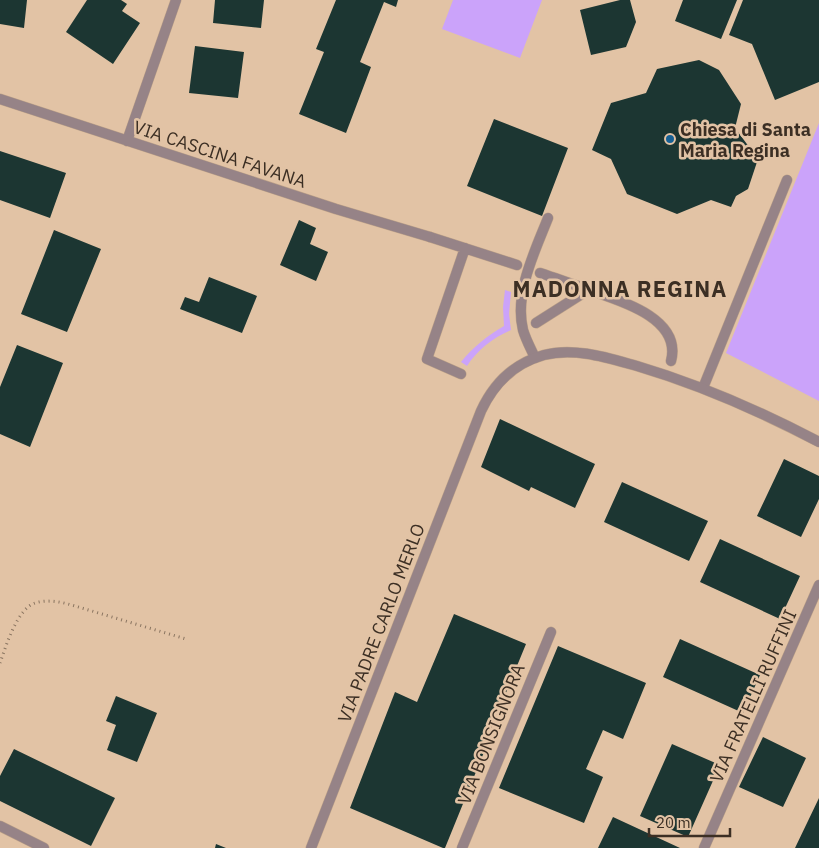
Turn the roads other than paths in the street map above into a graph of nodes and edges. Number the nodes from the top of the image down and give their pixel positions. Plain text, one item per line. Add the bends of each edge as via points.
1 (176, 0) edge
2 (0, 99) edge
3 (127, 142) junction
4 (787, 180) dead end
5 (548, 218) dead end
6 (465, 248) junction
7 (517, 265) dead end
8 (540, 273) dead end
9 (588, 290) junction
10 (536, 323) dead end
11 (535, 358) junction
12 (671, 361) dead end
13 (461, 374) dead end
14 (703, 388) junction
15 (819, 442) edge
16 (819, 585) edge
17 (551, 632) dead end
18 (0, 826) edge
19 (44, 848) edge
20 (312, 848) edge
21 (462, 848) edge
22 (704, 848) edge

1 - 3 street
2 - 3 street, VIA CASCINA FAVANA
3 - 6 street, VIA CASCINA FAVANA
4 - 14 street
5 - 11 street via 531,263 522,304 523,331
6 - 7 street, VIA CASCINA FAVANA
6 - 13 street via 428,359
8 - 9 street
9 - 10 street
9 - 12 street via 621,301 653,318 671,340
11 - 14 street, VIA PADRE CARLO MERLO via 568,353 601,356
11 - 20 street, VIA PADRE CARLO MERLO via 499,382 481,411
14 - 15 street, VIA PADRE CARLO MERLO via 787,424
16 - 22 street, VIA FRATELLI RUFFINI
17 - 21 street, VIA BONSIGNORA
18 - 19 street

